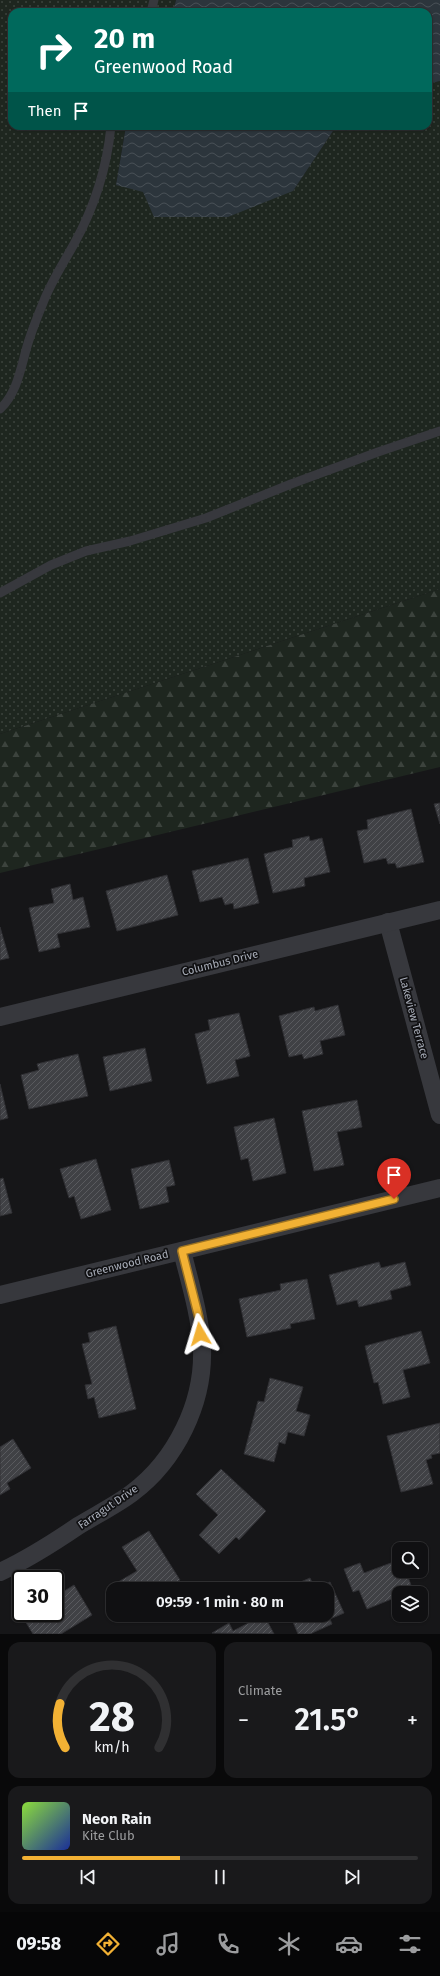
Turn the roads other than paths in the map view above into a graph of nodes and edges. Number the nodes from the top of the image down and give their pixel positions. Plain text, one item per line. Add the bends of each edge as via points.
1 (109, 130) edge
2 (0, 409) edge
3 (440, 431) edge
4 (0, 593) edge
5 (440, 910) edge
6 (388, 922) junction
7 (0, 1016) edge
8 (440, 1115) edge
9 (440, 1188) edge
10 (182, 1251) junction
11 (0, 1295) edge
12 (0, 1572) edge

1 - 2 lane via 101,182 86,219 43,301 21,372 7,402
3 - 4 lane via 291,484 206,518 130,541 86,551 50,565
5 - 6 street, Columbus Drive
6 - 7 street, Columbus Drive
6 - 8 street, Lakeview Terrace
9 - 10 street, Greenwood Road
10 - 11 street, Greenwood Road
10 - 12 street, Farragut Drive via 199,1318 202,1349 200,1380 192,1412 177,1443 157,1470 132,1493 20,1563

